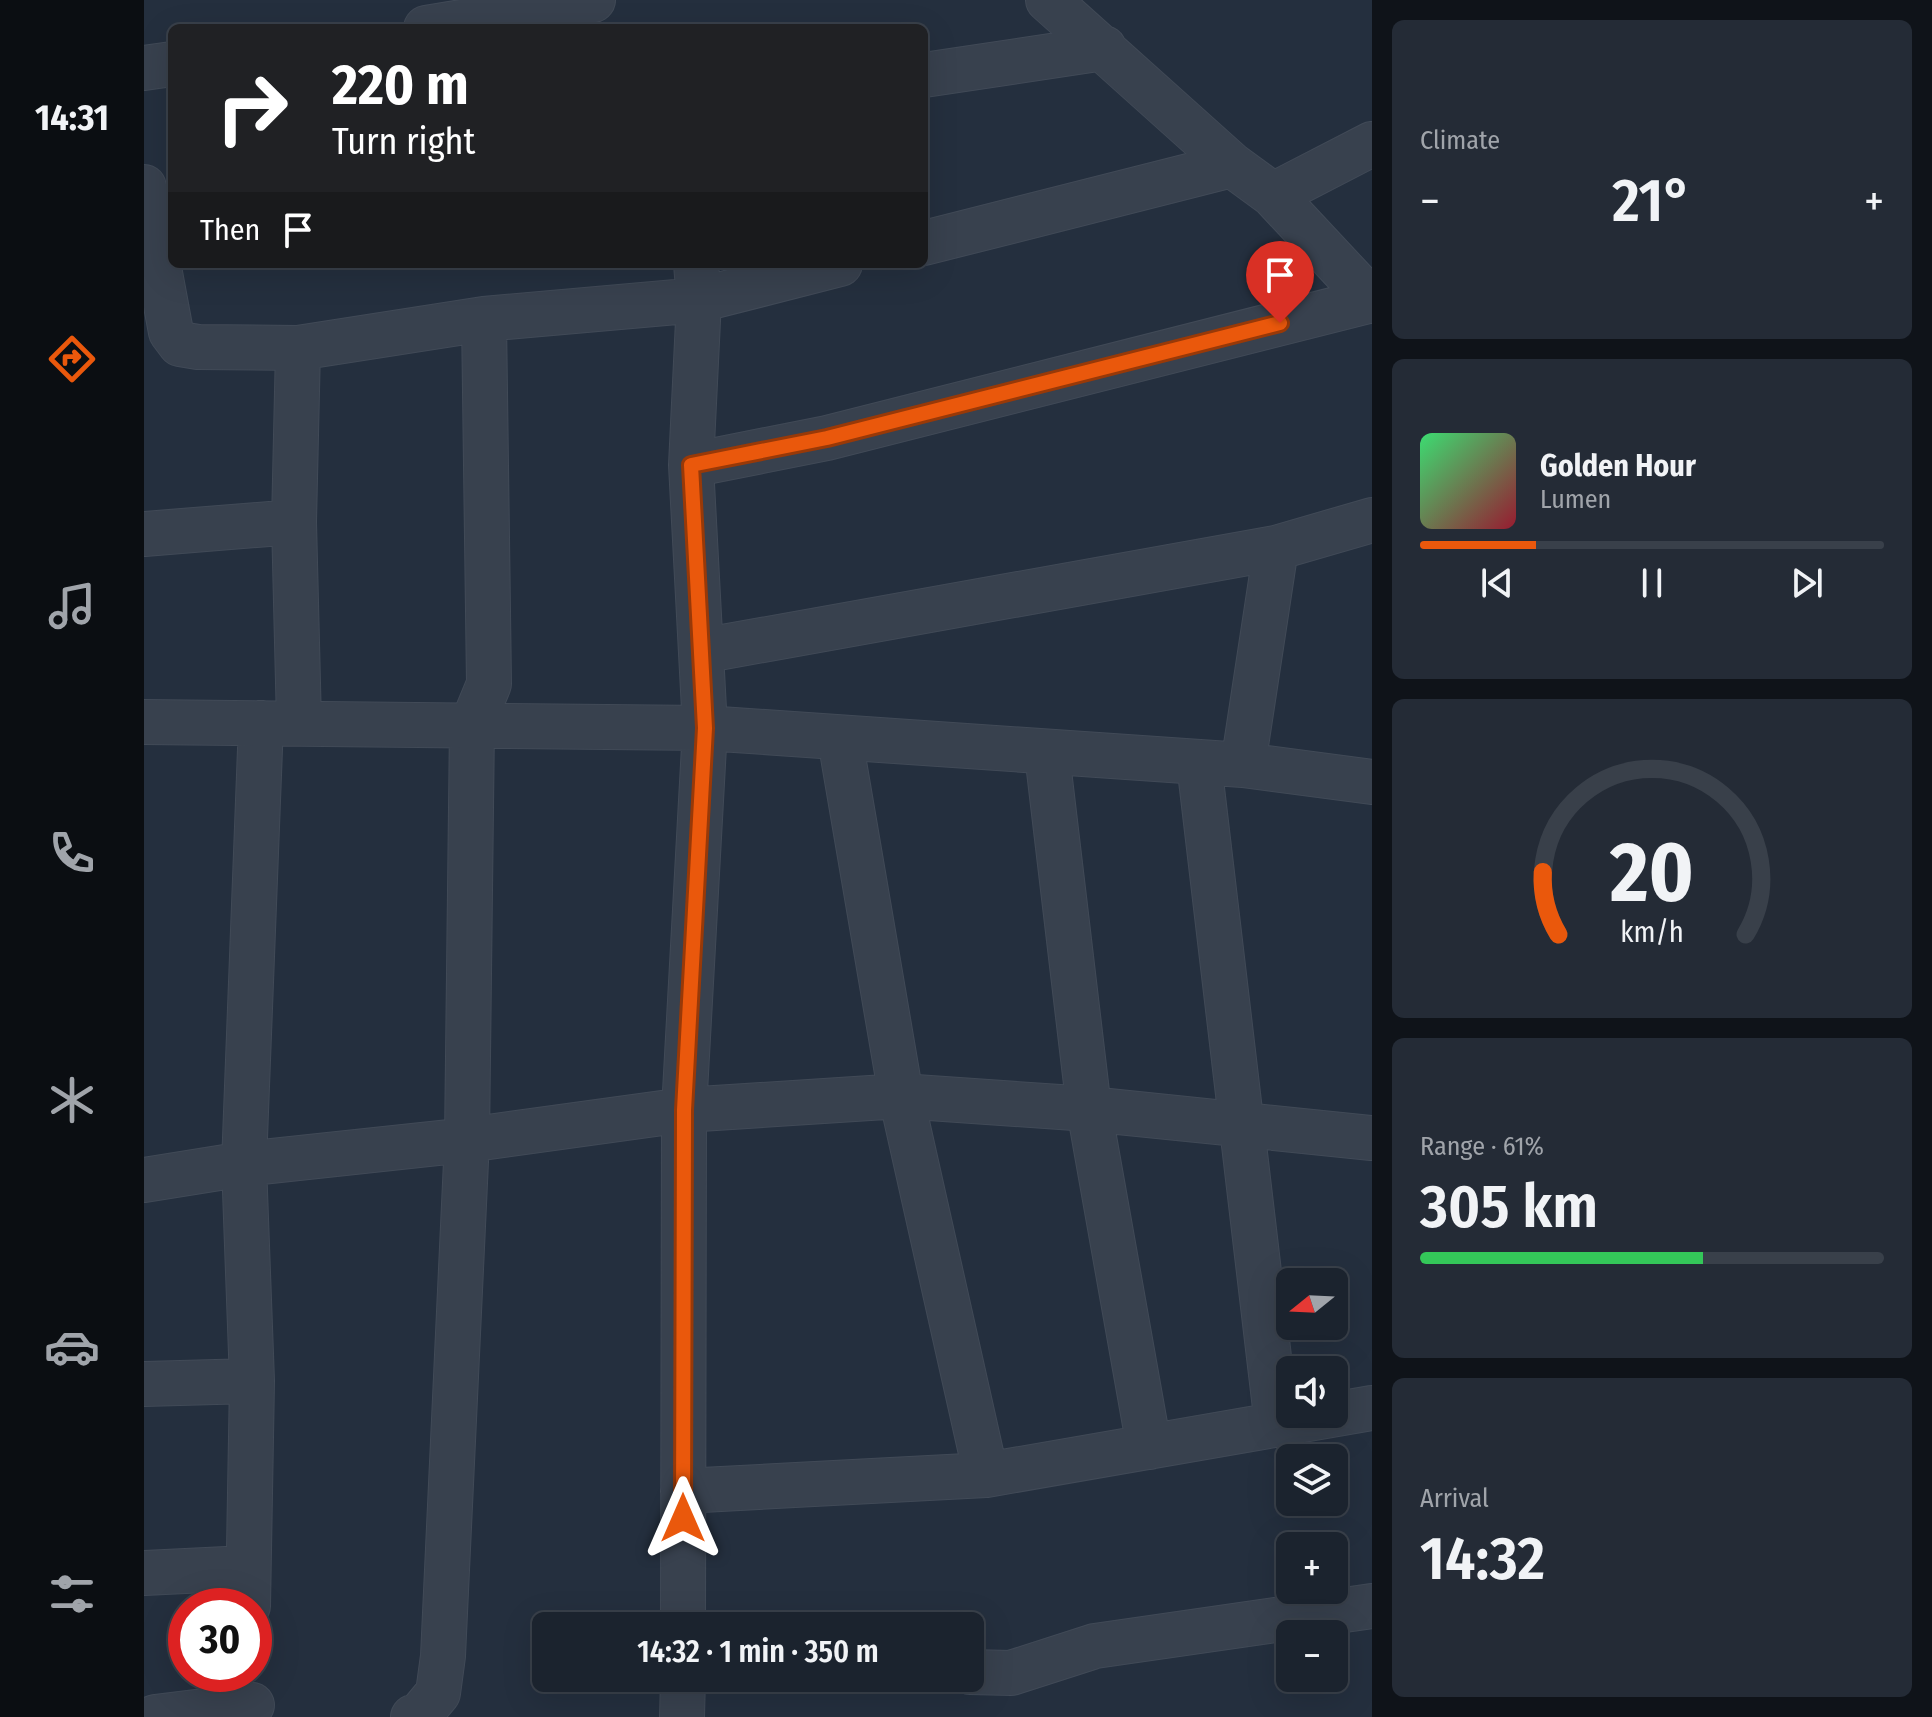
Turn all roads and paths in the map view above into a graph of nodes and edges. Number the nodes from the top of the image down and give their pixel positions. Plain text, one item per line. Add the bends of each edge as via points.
1 (593, 0) edge
2 (1048, 0) edge
3 (450, 24) edge
4 (1104, 48) junction
5 (168, 65) edge
6 (144, 68) edge
7 (928, 74) edge
8 (1372, 144) edge
9 (1232, 165) junction
10 (1273, 195) junction
11 (155, 201) edge
12 (928, 242) edge
13 (808, 268) edge
14 (697, 282) edge
15 (1372, 301) edge
16 (484, 319) junction
17 (298, 348) junction
18 (691, 465) junction
19 (1372, 520) edge
20 (294, 522) junction
21 (144, 534) edge
22 (1276, 548) junction
23 (701, 651) junction
24 (144, 722) edge
25 (280, 723) junction
26 (472, 725) junction
27 (705, 728) junction
28 (840, 739) junction
29 (1047, 754) junction
30 (1199, 763) junction
31 (1243, 765) junction
32 (1372, 782) edge
33 (901, 1096) junction
34 (1089, 1109) junction
35 (684, 1110) junction
36 (1241, 1124) junction
37 (1372, 1138) edge
38 (467, 1140) junction
39 (244, 1164) junction
40 (144, 1180) edge
41 (252, 1381) junction
42 (144, 1384) edge
43 (1372, 1408) edge
44 (1348, 1412) edge
45 (1276, 1417) edge
46 (1276, 1425) edge
47 (1149, 1447) junction
48 (986, 1475) junction
49 (683, 1491) junction
50 (144, 1573) edge
51 (247, 1587) edge
52 (1372, 1606) edge
53 (683, 1612) edge
54 (984, 1672) edge
55 (683, 1692) edge
56 (251, 1699) edge
57 (155, 1717) edge
58 (413, 1717) edge
59 (682, 1717) edge

1 - 3 street
2 - 4 street
4 - 7 street
4 - 9 street
5 - 6 street
8 - 10 street
9 - 10 street
9 - 12 street
10 - 15 street
11 - 17 street via 171,332 180,344
13 - 14 street
14 - 16 street
14 - 18 street
15 - 18 street via 827,438
16 - 17 street
16 - 26 street via 489,684
17 - 20 street
18 - 23 street
19 - 22 street
20 - 21 street
20 - 25 street
22 - 23 street
22 - 31 street
23 - 27 street
24 - 25 street
25 - 26 street
25 - 39 street
26 - 27 street
26 - 38 street
27 - 28 street
27 - 35 street
28 - 29 street
28 - 33 street
29 - 30 street
29 - 34 street
30 - 31 street
30 - 36 street
31 - 32 street
33 - 34 street
33 - 35 street
33 - 48 street
34 - 36 street
34 - 47 street
35 - 38 street
35 - 49 street
36 - 37 street
36 - 45 street
38 - 39 street
38 - 58 street via 443,1656 438,1693
39 - 40 street
39 - 41 street
41 - 42 street
41 - 51 street
43 - 44 street
46 - 47 street
47 - 48 street
48 - 49 street
49 - 53 street
50 - 51 street
52 - 54 street via 1095,1646 1011,1673
55 - 59 street
56 - 57 street

